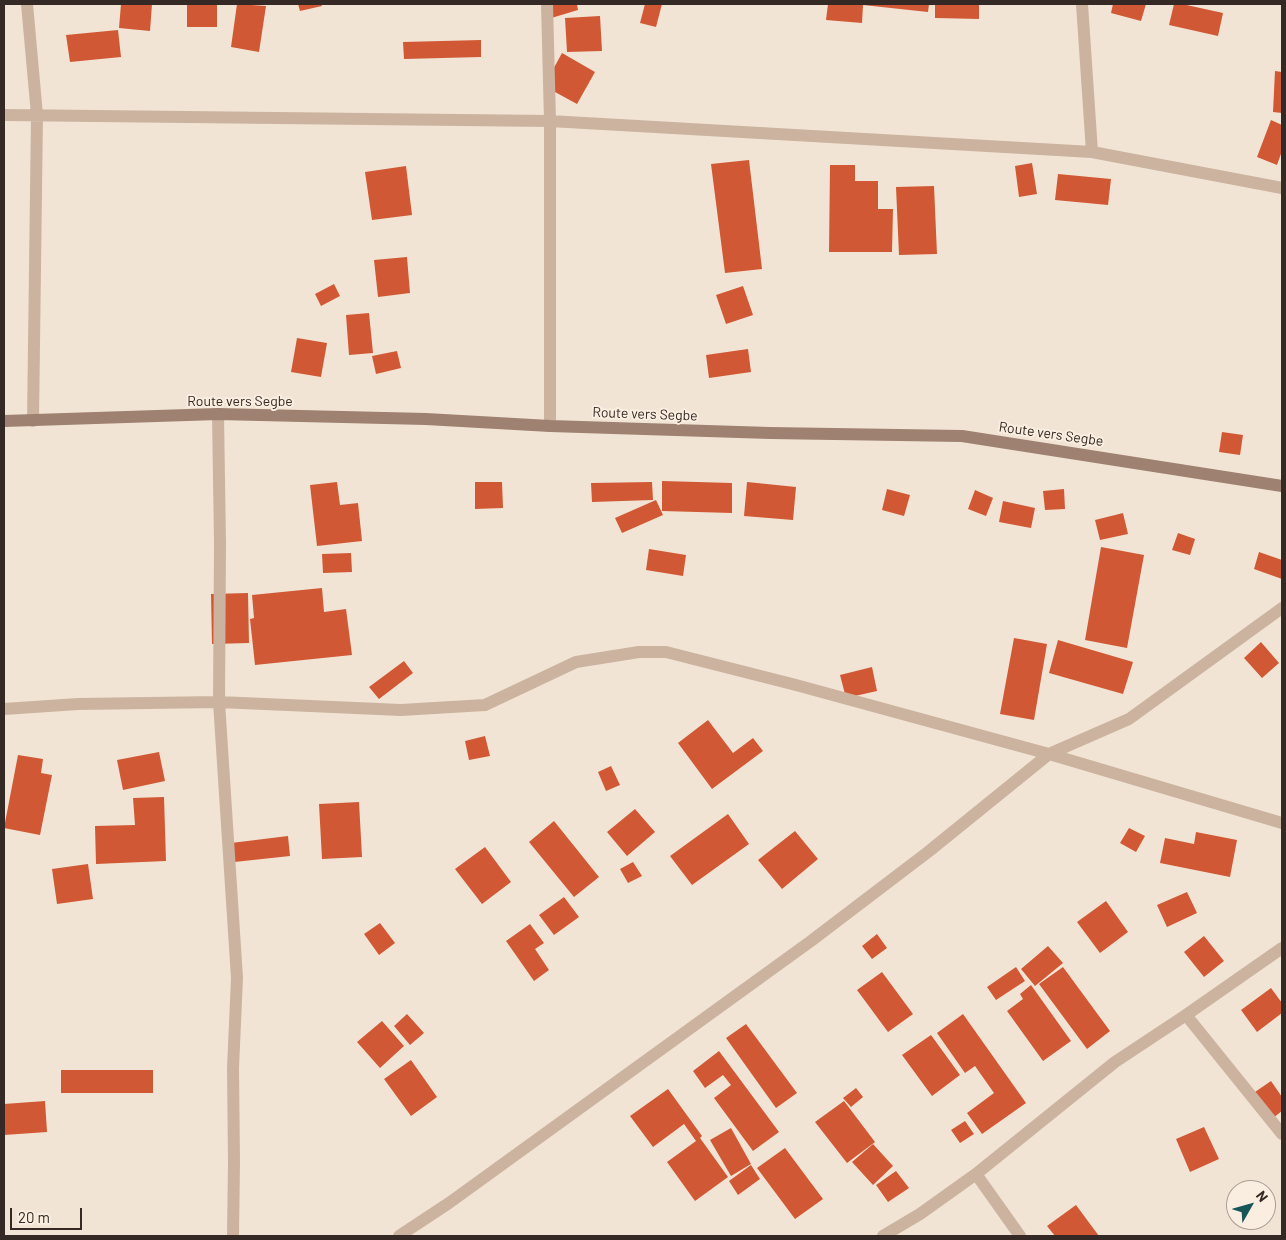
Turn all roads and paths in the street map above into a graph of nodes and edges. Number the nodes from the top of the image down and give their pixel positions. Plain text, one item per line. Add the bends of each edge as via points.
1 (27, 4) edge
2 (548, 4) edge
3 (1082, 4) edge
4 (4, 115) edge
5 (37, 115) junction
6 (550, 121) junction
7 (1092, 152) junction
8 (1282, 188) edge
9 (218, 414) junction
10 (4, 421) edge
11 (33, 421) junction
12 (550, 426) junction
13 (1282, 486) edge
14 (1282, 608) edge
15 (219, 702) junction
16 (4, 709) edge
17 (1048, 754) junction
18 (1282, 823) edge
19 (1282, 948) edge
20 (1186, 1015) junction
21 (1282, 1134) edge
22 (976, 1174) junction
23 (233, 1236) edge
24 (399, 1236) edge
25 (883, 1236) edge
26 (1020, 1236) edge

1 - 5 street
2 - 6 street
3 - 7 street
4 - 5 street
5 - 6 street
5 - 11 street
6 - 7 street
6 - 12 street
7 - 8 street
9 - 11 main road, Route vers Segbe
9 - 12 main road, Route vers Segbe via 426,419
9 - 15 street
10 - 11 main road, Route vers Segbe
12 - 13 main road, Route vers Segbe via 962,436
14 - 17 street via 1129,719
15 - 16 street via 78,704
15 - 17 street via 401,710 484,705 576,662 639,652 666,652 796,684
15 - 23 street via 236,978
17 - 18 street
17 - 24 street via 928,852 811,941
19 - 20 street
20 - 21 street
20 - 22 street via 1115,1062
22 - 25 street
22 - 26 street

